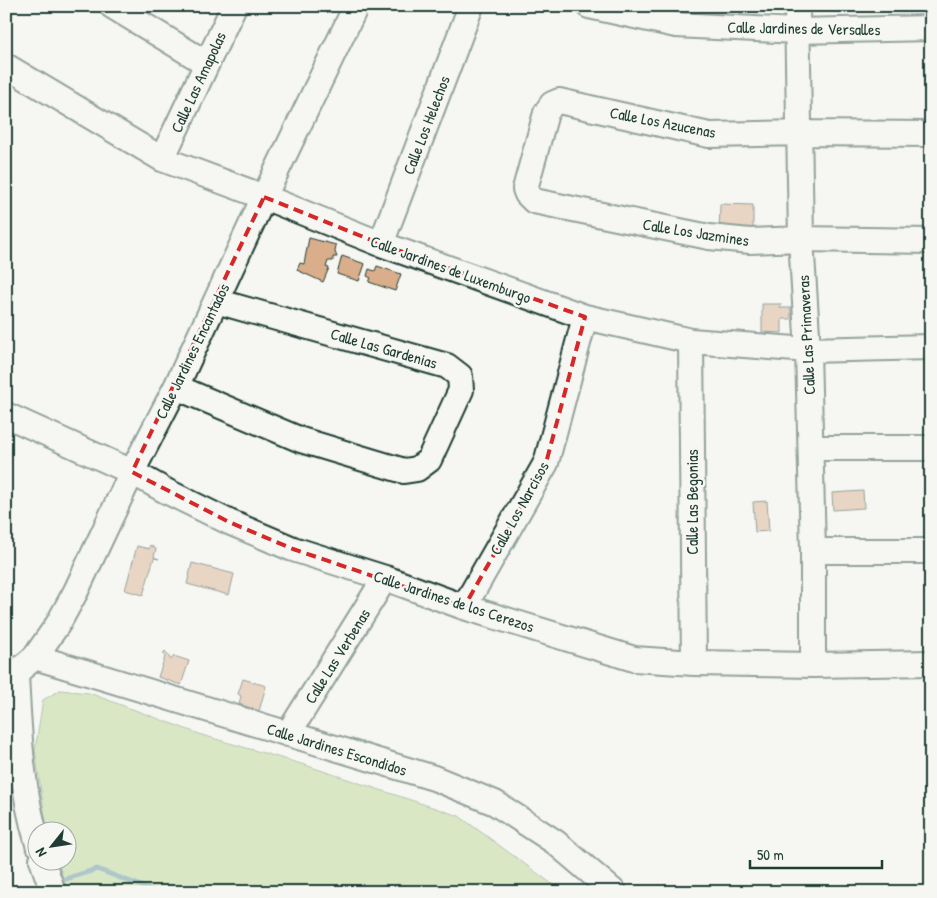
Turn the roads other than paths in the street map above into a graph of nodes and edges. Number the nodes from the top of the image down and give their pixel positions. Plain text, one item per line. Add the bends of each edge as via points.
1 (112, 6) edge
2 (234, 6) edge
3 (356, 6) edge
4 (471, 6) edge
5 (589, 6) edge
6 (797, 6) edge
7 (931, 28) edge
8 (797, 31) junction
9 (206, 63) junction
10 (6, 66) edge
11 (800, 133) junction
12 (931, 134) edge
13 (162, 159) junction
14 (527, 194) joint
15 (264, 196) junction
16 (801, 240) junction
17 (931, 241) edge
18 (381, 244) junction
19 (216, 302) junction
20 (585, 317) junction
21 (691, 341) junction
22 (931, 347) edge
23 (808, 350) junction
24 (176, 386) junction
25 (6, 415) edge
26 (811, 448) junction
27 (931, 448) edge
28 (132, 472) junction
29 (813, 551) junction
30 (931, 551) edge
31 (385, 578) junction
32 (464, 606) junction
33 (35, 656) junction
34 (694, 663) junction
35 (931, 664) edge
36 (813, 665) junction
37 (11, 678) edge
38 (288, 734) junction
39 (32, 820) edge
40 (45, 870) edge
41 (53, 892) edge
42 (614, 892) edge

1 - 9 street
2 - 9 street, Calle Las Amapolas
3 - 15 street, Calle Jardines Encantados
4 - 18 street, Calle Los Helechos
5 - 8 street, Calle Jardines de Versalles via 676,25
6 - 8 street, Calle Las Primaveras
7 - 8 street, Calle Jardines de Versalles
8 - 11 street, Calle Las Primaveras
9 - 13 street, Calle Las Amapolas
10 - 13 street, Calle Jardines de Luxemburgo
11 - 12 street, Calle Los Azucenas
11 - 14 street, Calle Los Azucenas via 710,134 558,100 546,113 525,189
11 - 16 street, Calle Las Primaveras
13 - 15 street, Calle Jardines de Luxemburgo
14 - 16 street, Calle Los Jazmines via 534,202 709,237 750,241
15 - 18 street, Calle Jardines de Luxemburgo
15 - 19 street, Calle Jardines Encantados
16 - 17 street, Calle Los Jazmines
16 - 23 street, Calle Las Primaveras
18 - 20 street, Calle Jardines de Luxemburgo
19 - 24 street, Calle Jardines Encantados
19 - 24 street, Calle Las Gardenias via 447,366 460,376 461,390 429,460 404,471 302,440
20 - 21 street, Calle Jardines de Luxemburgo
20 - 32 street, Calle Los Narcisos via 546,463
21 - 23 street, Calle Jardines de Luxemburgo
21 - 34 street, Calle Las Begonias
22 - 23 street, Calle Jardines de Luxemburgo
23 - 26 street, Calle Las Primaveras
24 - 28 street, Calle Jardines Encantados
25 - 28 street, Calle Jardines de los Cerezos
26 - 27 street
26 - 29 street, Calle Las Primaveras
28 - 31 street, Calle Jardines de los Cerezos via 228,522
28 - 33 street, Calle Jardines Encantados via 76,591
29 - 30 street
29 - 36 street, Calle Las Primaveras
31 - 32 street, Calle Jardines de los Cerezos
31 - 38 street, Calle Las Verbenas
32 - 34 street, Calle Jardines de los Cerezos via 634,660
33 - 37 street, Calle Jardines Encantados
33 - 38 street, Calle Jardines Escondidos
34 - 36 street, Calle Jardines de los Cerezos
35 - 36 street, Calle Jardines de los Cerezos
37 - 39 street via 25,792
38 - 42 street, Calle Jardines Escondidos via 434,778 495,803 555,842
40 - 41 street

